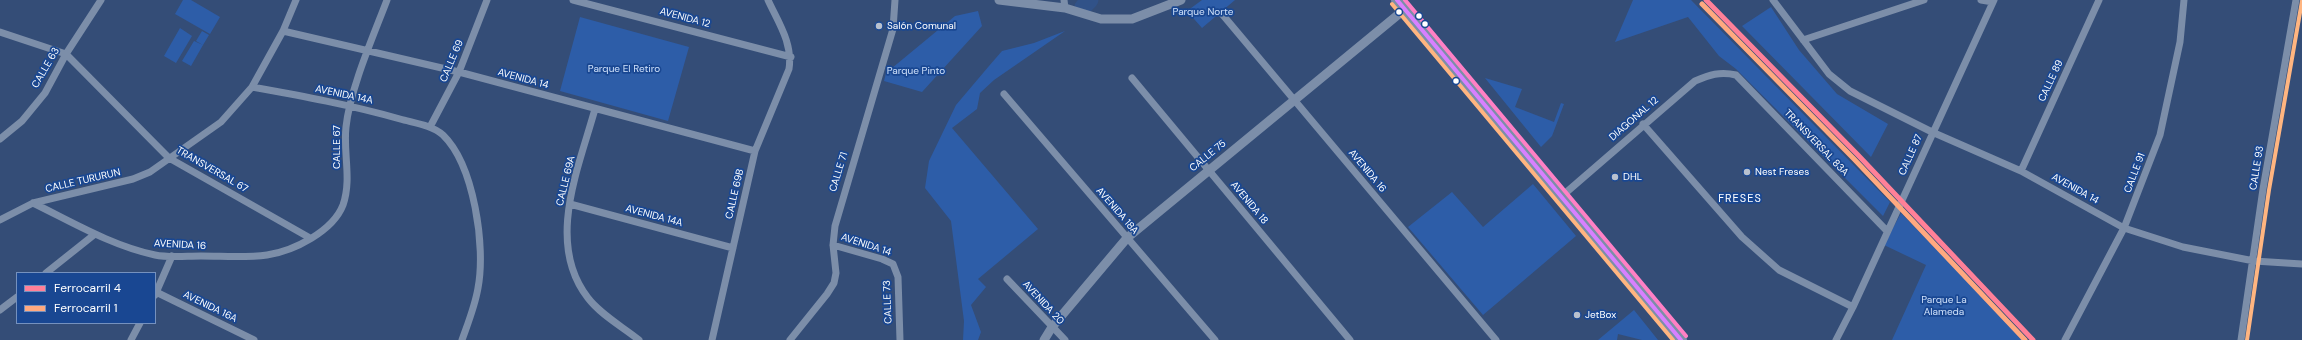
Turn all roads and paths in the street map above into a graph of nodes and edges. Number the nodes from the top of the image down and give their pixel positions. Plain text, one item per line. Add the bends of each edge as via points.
1 (101, 0) edge
2 (296, 0) edge
3 (386, 0) edge
4 (487, 0) edge
5 (573, 0) edge
6 (768, 0) edge
7 (895, 0) edge
8 (999, 0) edge
9 (1180, 0) edge
10 (1397, 0) edge
11 (1773, 0) edge
12 (1924, 0) edge
13 (1981, 0) edge
14 (2099, 0) edge
15 (2184, 0) edge
16 (2296, 0) edge
17 (1994, 1) edge
18 (1065, 4) edge
19 (1405, 10) junction
20 (1222, 14) dead end
21 (283, 31) junction
22 (0, 32) edge
23 (1803, 40) junction
24 (368, 50) junction
25 (66, 54) junction
26 (791, 57) junction
27 (459, 72) junction
28 (1727, 73) joint
29 (1132, 78) dead end
30 (252, 87) junction
31 (1004, 94) dead end
32 (1295, 101) junction
33 (350, 105) junction
34 (595, 108) junction
35 (1643, 124) junction
36 (430, 127) junction
37 (1932, 132) junction
38 (0, 139) edge
39 (756, 151) junction
40 (169, 158) junction
41 (1208, 170) junction
42 (2021, 171) junction
43 (1562, 196) junction
44 (33, 203) junction
45 (570, 204) junction
46 (0, 220) edge
47 (2124, 228) junction
48 (1887, 231) junction
49 (95, 234) junction
50 (310, 238) junction
51 (1127, 238) junction
52 (833, 245) junction
53 (733, 248) junction
54 (172, 256) junction
55 (2254, 260) junction
56 (893, 264) joint
57 (2302, 264) edge
58 (47, 272) edge
59 (1007, 279) dead end
60 (156, 293) edge
61 (16, 298) edge
62 (1853, 307) junction
63 (0, 310) edge
64 (139, 324) edge
65 (1052, 327) junction
66 (130, 340) edge
67 (254, 340) edge
68 (462, 340) edge
69 (639, 340) edge
70 (712, 340) edge
71 (790, 340) edge
72 (900, 340) edge
73 (1044, 340) edge
74 (1065, 340) edge
75 (1215, 340) edge
76 (1350, 340) edge
77 (1496, 340) edge
78 (1681, 340) edge
79 (1836, 340) edge
80 (2065, 340) edge
81 (2241, 340) edge

1 - 25 street, CALLE 63
2 - 21 street, CALLE TURURUN
3 - 24 street, CALLE 67
4 - 27 street, CALLE 69
5 - 26 street, AVENIDA 12
6 - 26 street via 789,44
7 - 52 street, CALLE 71 via 893,29 839,207
8 - 18 street
9 - 18 street via 1132,19 1101,19
10 - 19 highway
11 - 23 street, AVENIDA 14
12 - 23 street
13 - 17 street
14 - 42 street, CALLE 89
15 - 47 street, CALLE 91 via 2180,42 2160,136
16 - 55 street, CALLE 93
17 - 37 street, CALLE 87
19 - 32 street, CALLE 75
19 - 43 highway
20 - 32 street, AVENIDA 16
21 - 24 street, AVENIDA 14
21 - 30 street, CALLE TURURUN
22 - 25 street
23 - 37 street, AVENIDA 14 via 1829,74 1850,91
24 - 27 street, AVENIDA 14
24 - 33 street, CALLE 67
25 - 38 street, CALLE 63 via 45,92 22,121
25 - 40 street, TRANSVERSAL 67
26 - 39 street, CALLE 69B via 789,69
27 - 34 street, AVENIDA 14
27 - 36 street, CALLE 69
28 - 35 street, DIAGONAL 12 via 1711,74 1695,81
28 - 48 street, TRANSVERSAL 83A via 1736,75
29 - 41 street, AVENIDA 18
30 - 33 street, AVENIDA 14A
30 - 40 street, CALLE TURURUN via 221,122
31 - 51 street, AVENIDA 18A
32 - 41 street, CALLE 75
32 - 77 street, AVENIDA 16
33 - 36 street, AVENIDA 14A
33 - 50 street, CALLE 67 via 346,126 347,182 344,201 334,219
34 - 39 street, AVENIDA 14
34 - 45 street, CALLE 69A
35 - 43 street, DIAGONAL 12
35 - 62 street via 1742,237 1774,265
36 - 68 street via 443,135 452,148 466,172 474,197 480,260 478,286 472,314
37 - 42 street, AVENIDA 14
37 - 48 street, CALLE 87
39 - 53 street, CALLE 69B
40 - 44 street, CALLE TURURUN via 150,172 133,179
40 - 50 street, TRANSVERSAL 67
41 - 51 street, CALLE 75
41 - 76 street, AVENIDA 18
42 - 47 street, AVENIDA 14
43 - 78 highway
44 - 46 street, CALLE TURURUN
44 - 49 street, AVENIDA 16
45 - 53 street, AVENIDA 14A
45 - 69 street, CALLE 69A via 568,252 577,282 588,299
47 - 55 street, AVENIDA 14 via 2183,247
47 - 80 street, CALLE 91
48 - 62 street, CALLE 87
49 - 54 street, AVENIDA 16 via 149,254
49 - 58 street
50 - 54 street, AVENIDA 16 via 290,248 269,254
51 - 65 street, CALLE 75
51 - 75 street, AVENIDA 18A
52 - 56 street, AVENIDA 14
52 - 71 street, CALLE 71 via 836,273 834,283
53 - 70 street, CALLE 69B
54 - 60 street
55 - 57 street, AVENIDA 14
55 - 81 street, CALLE 93
56 - 72 street, CALLE 73 via 898,276
59 - 65 street, AVENIDA 20
60 - 67 street, AVENIDA 16A
61 - 63 street
62 - 79 street, CALLE 87
64 - 66 street
65 - 73 street, CALLE 75
65 - 74 street, AVENIDA 20

